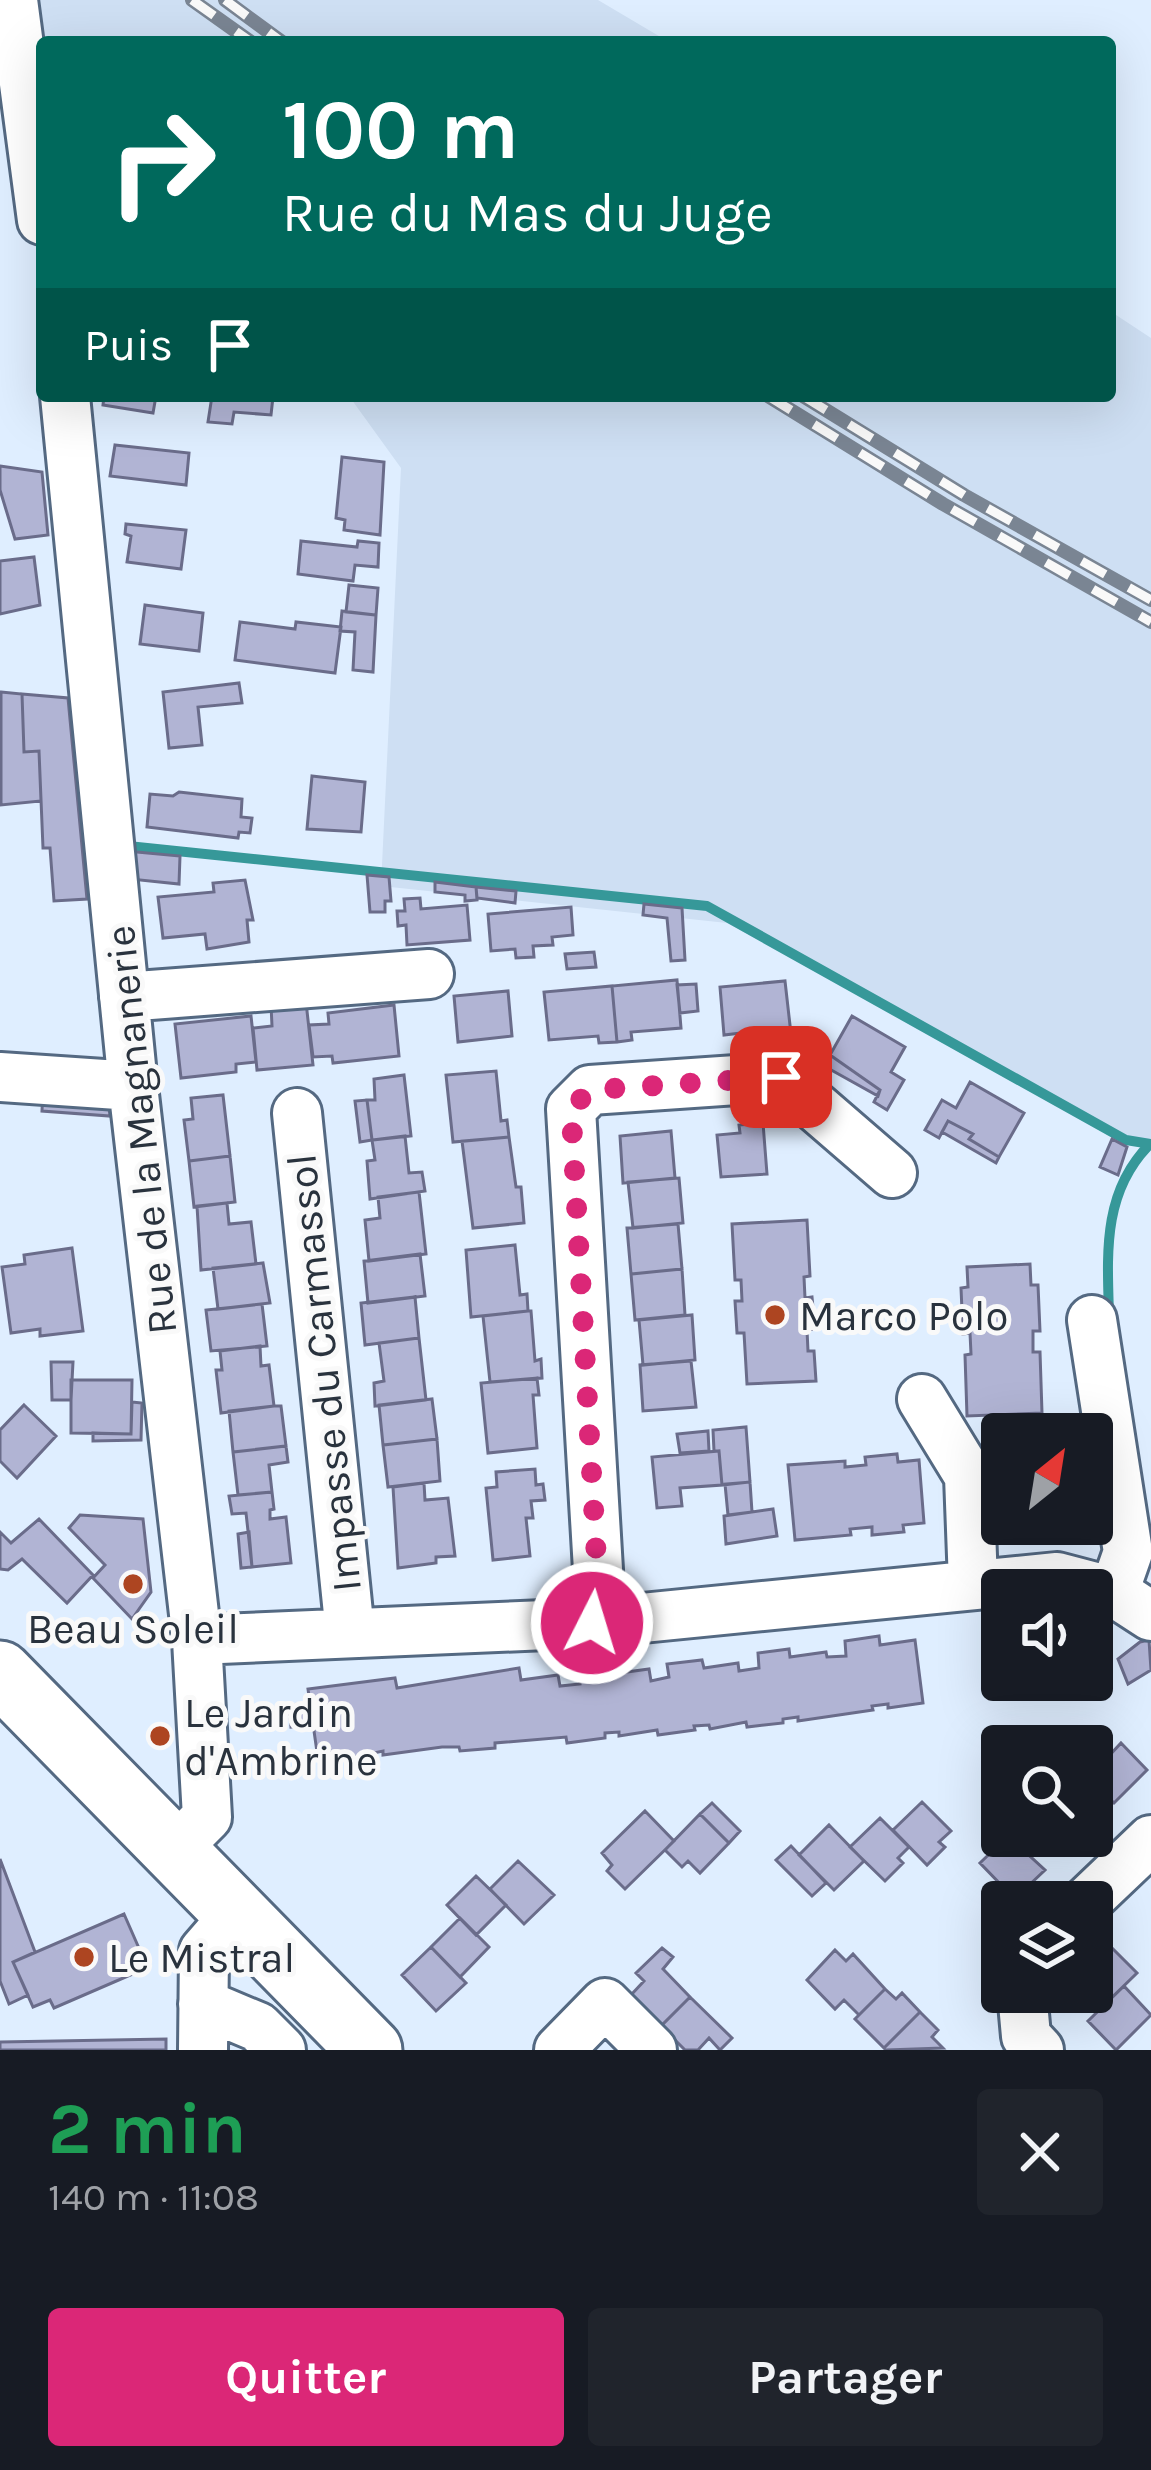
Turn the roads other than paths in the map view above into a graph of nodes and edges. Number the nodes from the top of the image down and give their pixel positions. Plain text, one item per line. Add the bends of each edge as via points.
1 (13, 0) edge
2 (36, 174) edge
3 (66, 402) edge
4 (429, 974) dead end
5 (124, 997) junction
6 (0, 1077) edge
7 (133, 1086) junction
8 (297, 1113) dead end
9 (892, 1173) dead end
10 (1092, 1320) dead end
11 (922, 1399) dead end
12 (973, 1582) junction
13 (1133, 1604) edge
14 (592, 1623) junction
15 (350, 1634) junction
16 (197, 1640) junction
17 (0, 1673) edge
18 (1151, 1840) edge
19 (174, 1850) junction
20 (1108, 1881) edge
21 (236, 1914) junction
22 (1024, 2013) edge
23 (203, 2027) edge
24 (281, 2050) edge
25 (370, 2050) edge
26 (559, 2050) edge
27 (652, 2050) edge
28 (1039, 2050) edge

1 - 2 street
3 - 5 street, Rue de la Magnanerie
4 - 5 street
5 - 7 street, Rue de la Magnanerie
6 - 7 street
7 - 16 street, Rue de la Magnanerie
8 - 15 street, Impasse du Carmassol
9 - 14 street via 781,1077 590,1090 571,1109 598,1586
10 - 13 street
11 - 12 street via 969,1476
12 - 13 street via 1057,1577
12 - 14 street
14 - 15 street
15 - 16 street
16 - 19 street, Rue de la Magnanerie via 207,1817
17 - 19 main road
18 - 20 street
19 - 21 main road
21 - 23 street via 204,1951
21 - 25 main road
22 - 28 street via 1026,2036
23 - 24 street via 258,2027
26 - 27 street via 605,2003

